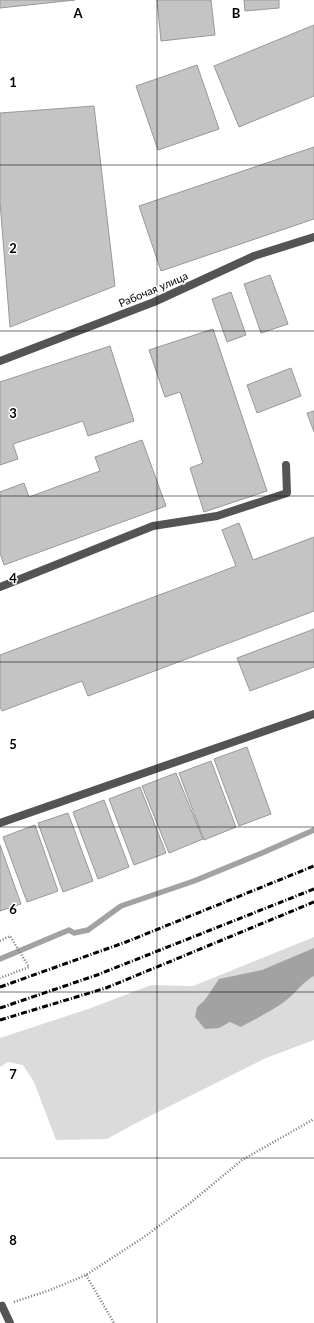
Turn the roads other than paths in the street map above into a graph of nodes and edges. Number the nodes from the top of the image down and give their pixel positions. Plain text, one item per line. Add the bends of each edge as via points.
1 (314, 237) edge
2 (0, 361) edge
3 (286, 465) dead end
4 (0, 587) edge
5 (314, 714) edge
6 (0, 823) edge
7 (1, 1306) edge
8 (10, 1323) edge

1 - 2 street, Рабочая улица via 254,256 154,302
3 - 4 street via 287,493 217,516 153,526
5 - 6 street
7 - 8 street

